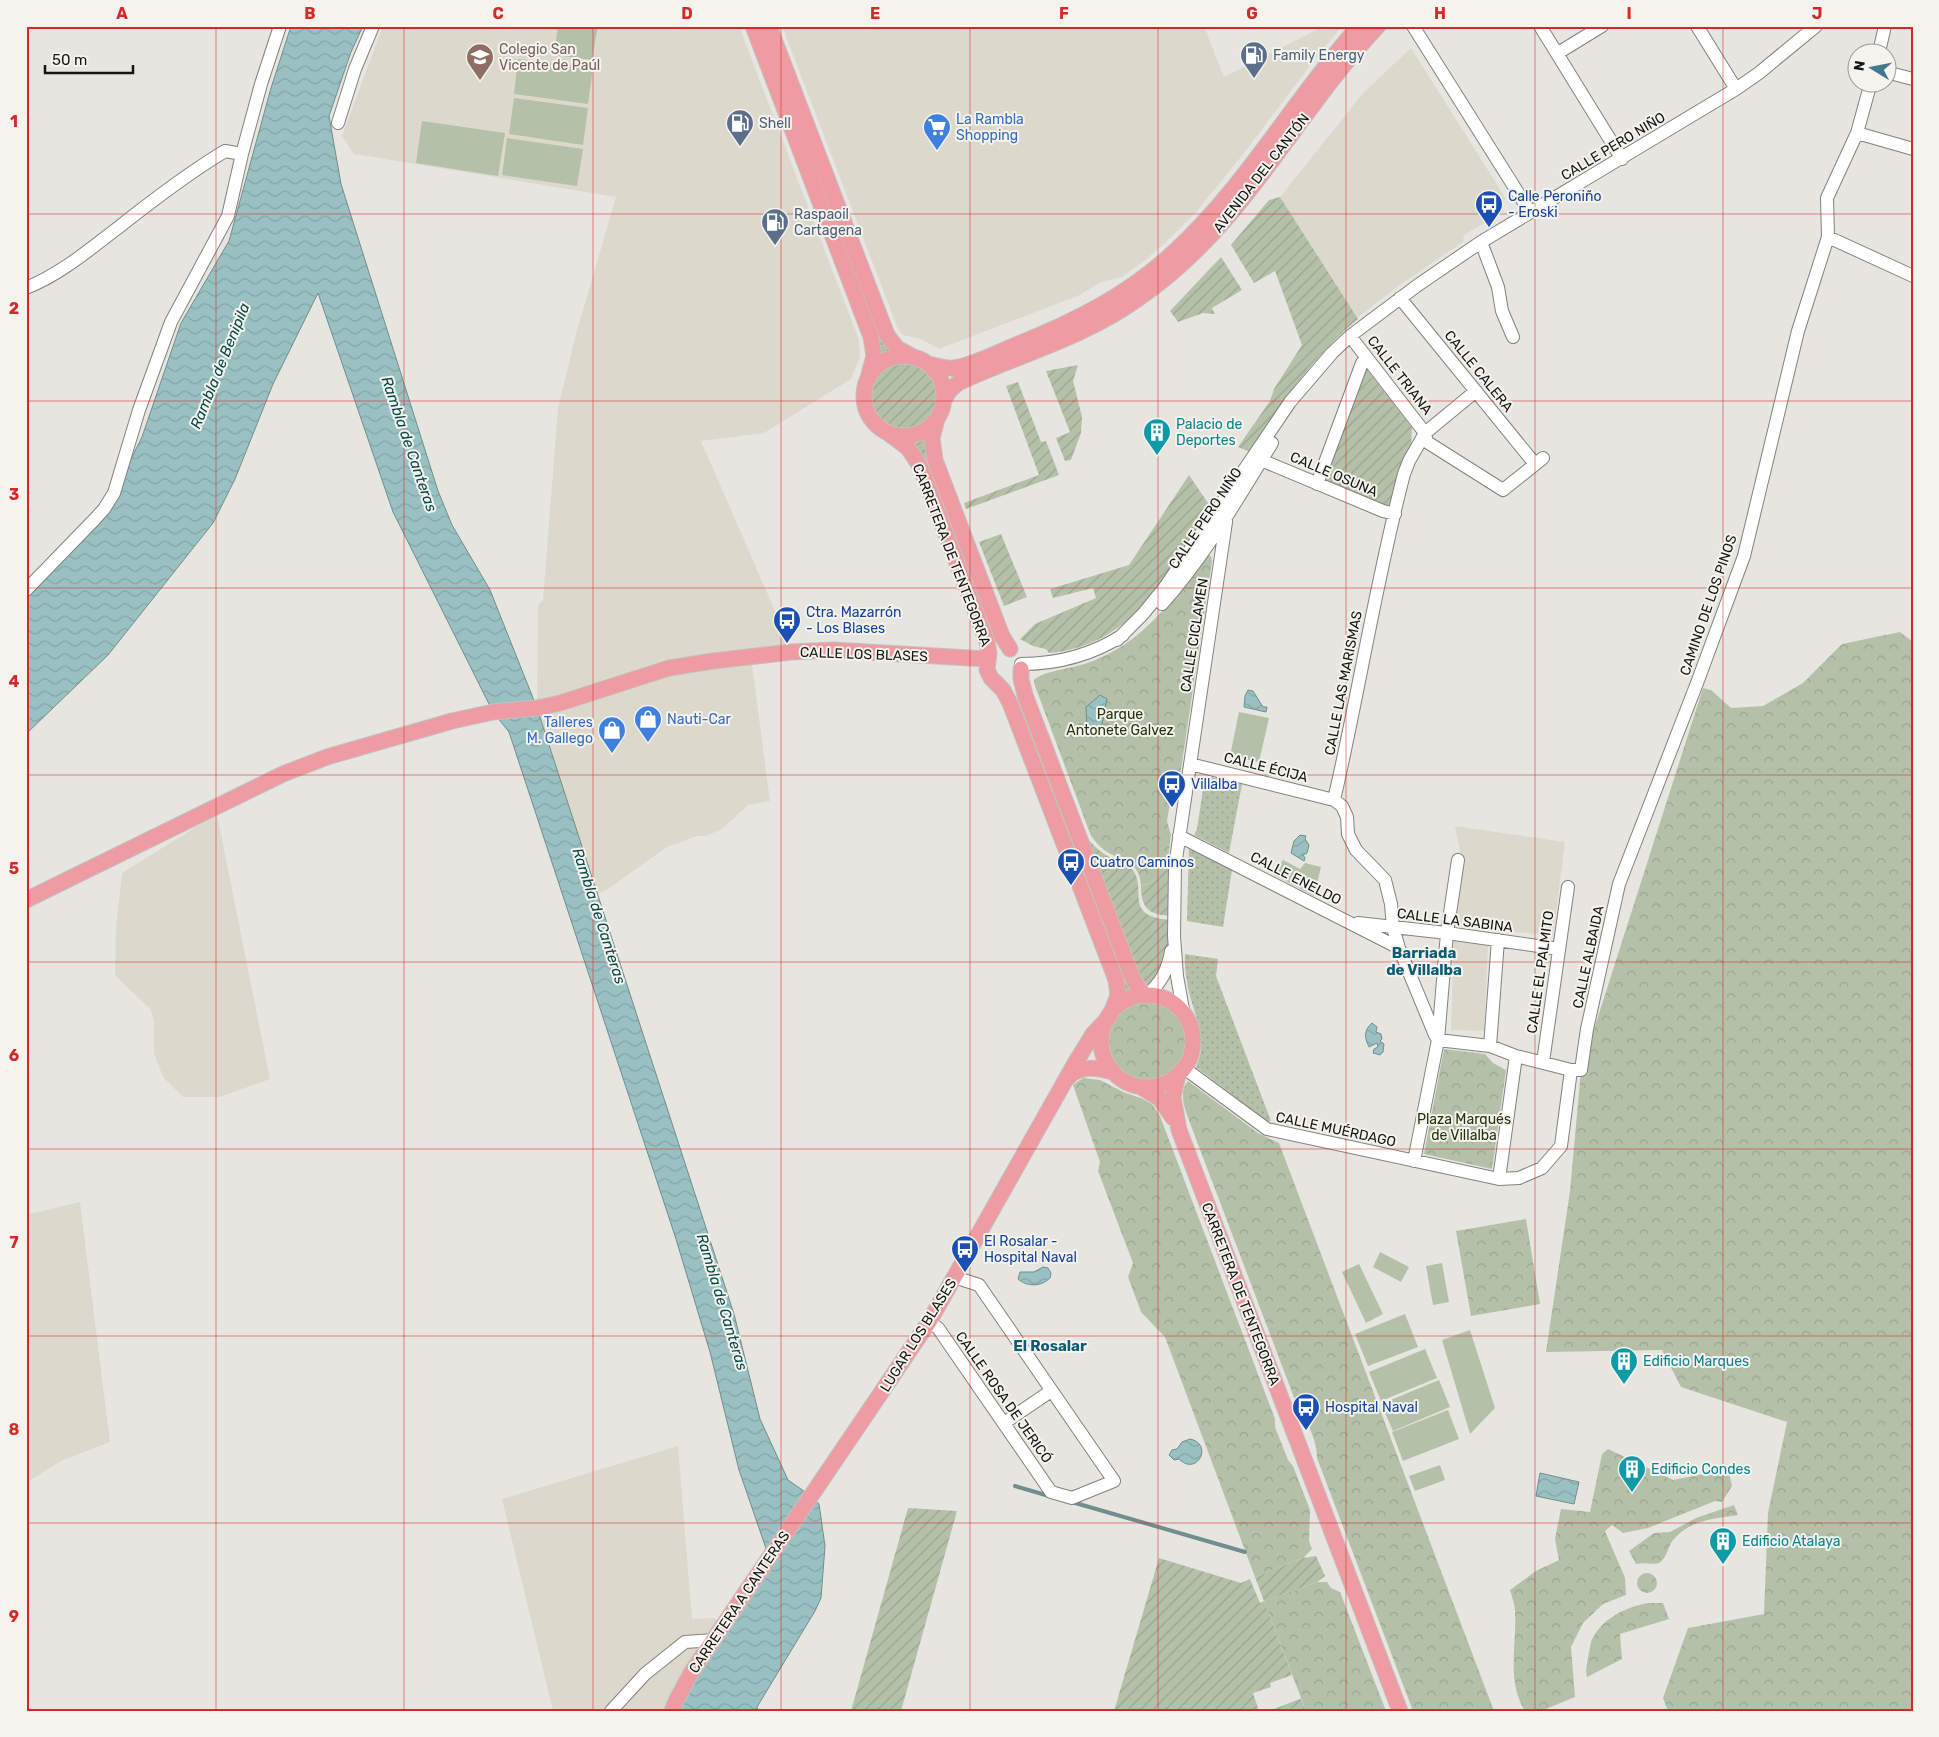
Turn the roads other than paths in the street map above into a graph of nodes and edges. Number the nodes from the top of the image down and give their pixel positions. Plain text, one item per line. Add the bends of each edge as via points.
1 (280, 26) edge
2 (373, 26) edge
3 (753, 26) edge
4 (769, 26) edge
5 (1359, 26) edge
6 (1378, 26) edge
7 (1540, 26) edge
8 (1602, 26) edge
9 (1697, 26) edge
10 (1806, 26) edge
11 (1816, 26) edge
12 (1885, 26) edge
13 (1416, 27) edge
14 (1881, 42) edge
15 (1558, 53) junction
16 (1759, 73) junction
17 (1896, 75) edge
18 (1913, 79) edge
19 (1736, 89) junction
20 (1868, 92) edge
21 (338, 124) dead end
22 (1856, 133) junction
23 (1913, 149) edge
24 (242, 154) junction
25 (1622, 158) junction
26 (1530, 212) junction
27 (1828, 237) junction
28 (1481, 242) junction
29 (1913, 276) edge
30 (26, 288) edge
31 (1400, 298) junction
32 (1350, 336) junction
33 (1513, 337) dead end
34 (913, 356) junction
35 (1367, 358) junction
36 (928, 364) junction
37 (868, 378) junction
38 (1476, 391) junction
39 (944, 400) junction
40 (938, 418) junction
41 (888, 433) junction
42 (1425, 433) junction
43 (1260, 455) junction
44 (1539, 461) joint
45 (1317, 484) junction
46 (1395, 514) junction
47 (1227, 517) junction
48 (1201, 553) junction
49 (1221, 559) junction
50 (26, 590) edge
51 (1116, 640) junction
52 (1010, 649) junction
53 (987, 660) junction
54 (1021, 666) junction
55 (994, 680) junction
56 (1190, 764) junction
57 (1334, 800) junction
58 (1179, 836) junction
59 (1631, 853) joint
60 (1458, 860) dead end
61 (1568, 887) dead end
62 (26, 900) edge
63 (1348, 922) junction
64 (1393, 928) junction
65 (1447, 932) junction
66 (1174, 936) junction
67 (1498, 940) junction
68 (1400, 948) junction
69 (1559, 949) junction
70 (1146, 996) junction
71 (1110, 1014) junction
72 (1184, 1015) junction
73 (1438, 1040) junction
74 (1490, 1046) junction
75 (1516, 1056) junction
76 (1543, 1062) junction
77 (1576, 1070) junction
78 (1181, 1071) junction
79 (1113, 1072) junction
80 (1141, 1087) junction
81 (1059, 1090) junction
82 (1179, 1130) junction
83 (1414, 1161) junction
84 (1499, 1179) junction
85 (954, 1277) junction
86 (929, 1322) junction
87 (1051, 1391) junction
88 (1004, 1424) junction
89 (811, 1496) joint
90 (714, 1640) junction
91 (611, 1711) edge
92 (672, 1711) edge
93 (1400, 1711) edge

1 - 24 street
2 - 21 street
3 - 37 main road via 871,337 874,356
4 - 34 main road via 887,336 897,348
5 - 36 main road, AVENIDA DEL CANTÓN via 1218,207 1175,252 1139,281 1075,320 963,366 951,368
6 - 39 main road, AVENIDA DEL CANTÓN via 1344,65 1246,196 1181,266 1108,319 958,383
7 - 15 street
8 - 15 street
9 - 19 street
10 - 16 street, CALLE PERO NIÑO
11 - 16 street, CALLE PERO NIÑO
12 - 14 street
13 - 26 street
15 - 25 street
16 - 19 street, CALLE PERO NIÑO
17 - 18 street
19 - 25 street, CALLE PERO NIÑO
20 - 22 street, CAMINO DE LOS PINOS
22 - 23 street
22 - 27 street, CAMINO DE LOS PINOS via 1827,198
24 - 30 street via 225,151 197,168 74,262
24 - 50 street via 228,216 171,322 114,493 104,509
25 - 26 street, CALLE PERO NIÑO
26 - 28 street, CALLE PERO NIÑO
27 - 29 street
27 - 59 street, CAMINO DE LOS PINOS via 1798,331 1744,556
28 - 31 street, CALLE PERO NIÑO
28 - 33 street
31 - 32 street, CALLE PERO NIÑO
31 - 38 street, CALLE CALERA
32 - 35 street, CALLE TRIANA
32 - 43 street, CALLE PERO NIÑO via 1290,402
34 - 36 main road
34 - 37 main road via 887,359
35 - 42 street, CALLE TRIANA
35 - 45 street via 1362,363
36 - 39 main road via 942,382
37 - 41 main road via 864,394 866,410 874,424
38 - 42 street
38 - 44 street, CALLE CALERA
39 - 40 main road
40 - 41 main road via 916,435
40 - 52 main road, CARRETERA DE TENTEGORRA via 932,434 932,451 1002,636
41 - 53 main road, CARRETERA DE TENTEGORRA via 908,448 920,466 987,642
42 - 44 street, CALLE TRIANA via 1428,442 1503,490
42 - 46 street, CALLE LAS MARISMAS via 1404,474
43 - 45 street, CALLE OSUNA
43 - 47 street via 1226,509
43 - 51 street, CALLE PERO NIÑO via 1165,587
45 - 46 street, CALLE OSUNA
46 - 57 street, CALLE LAS MARISMAS
47 - 48 street, CALLE PERO NIÑO
47 - 49 street, CALLE CICLAMEN
48 - 49 street via 1214,551
48 - 51 street, CALLE PERO NIÑO via 1154,613
49 - 56 street, CALLE CICLAMEN
51 - 54 street, CALLE PERO NIÑO via 1074,658
52 - 53 main road via 995,650
52 - 54 main road via 1018,655
53 - 55 main road via 987,670
53 - 62 main road, CALLE LOS BLASES via 833,650 791,652 670,668 560,703 493,712 387,739 283,774
54 - 55 main road via 1015,679 1001,683
54 - 70 main road via 1025,695 1107,913 1133,979
55 - 71 main road via 1010,703 1116,980 1118,995
56 - 57 street, CALLE ÉCIJA
56 - 58 street, CALLE CICLAMEN
57 - 64 street via 1342,806 1347,817 1348,834 1356,850 1385,880
58 - 63 street, CALLE ENELDO
58 - 66 street, CALLE CICLAMEN
59 - 77 street, CALLE ALBAIDA via 1619,884
60 - 65 street
61 - 69 street, CALLE EL PALMITO
63 - 64 street, CALLE LA SABINA
63 - 68 street, CALLE ENELDO
64 - 65 street, CALLE LA SABINA
64 - 68 street
65 - 67 street, CALLE LA SABINA
65 - 73 street
66 - 70 street, CALLE CICLAMEN via 1165,973
66 - 72 street, CALLE CICLAMEN
67 - 69 street, CALLE LA SABINA
67 - 74 street
68 - 73 street
69 - 76 street, CALLE EL PALMITO
70 - 71 main road via 1127,1000
70 - 72 main road via 1167,1000
71 - 79 main road via 1103,1029 1102,1045 1105,1059
71 - 81 main road, LUGAR LOS BLASES via 1093,1034
72 - 78 main road via 1193,1041 1191,1055
73 - 74 street
73 - 83 street
74 - 75 street
75 - 76 street
75 - 84 street
76 - 77 street
77 - 84 street, CALLE MUÉRDAGO via 1560,1146 1542,1168 1519,1178
78 - 80 main road via 1161,1085
78 - 82 main road, CARRETERA DE TENTEGORRA via 1173,1097
78 - 83 street, CALLE MUÉRDAGO via 1267,1129
79 - 80 main road via 1126,1082
79 - 81 main road, LUGAR LOS BLASES via 1081,1069 1069,1076
80 - 82 main road, CARRETERA DE TENTEGORRA via 1164,1102
81 - 85 main road, LUGAR LOS BLASES
82 - 93 main road, CARRETERA DE TENTEGORRA
83 - 84 street, CALLE MUÉRDAGO
85 - 86 main road, LUGAR LOS BLASES
85 - 87 street via 979,1285
86 - 88 street, CALLE ROSA DE JERICÓ via 938,1328
86 - 89 main road, LUGAR LOS BLASES
87 - 88 street
87 - 88 street, CALLE ROSA DE JERICÓ via 1114,1481 1072,1498 1051,1492
89 - 90 main road, CARRETERA A CANTERAS
90 - 91 street via 685,1642 645,1674
90 - 92 main road, CARRETERA A CANTERAS via 683,1686

